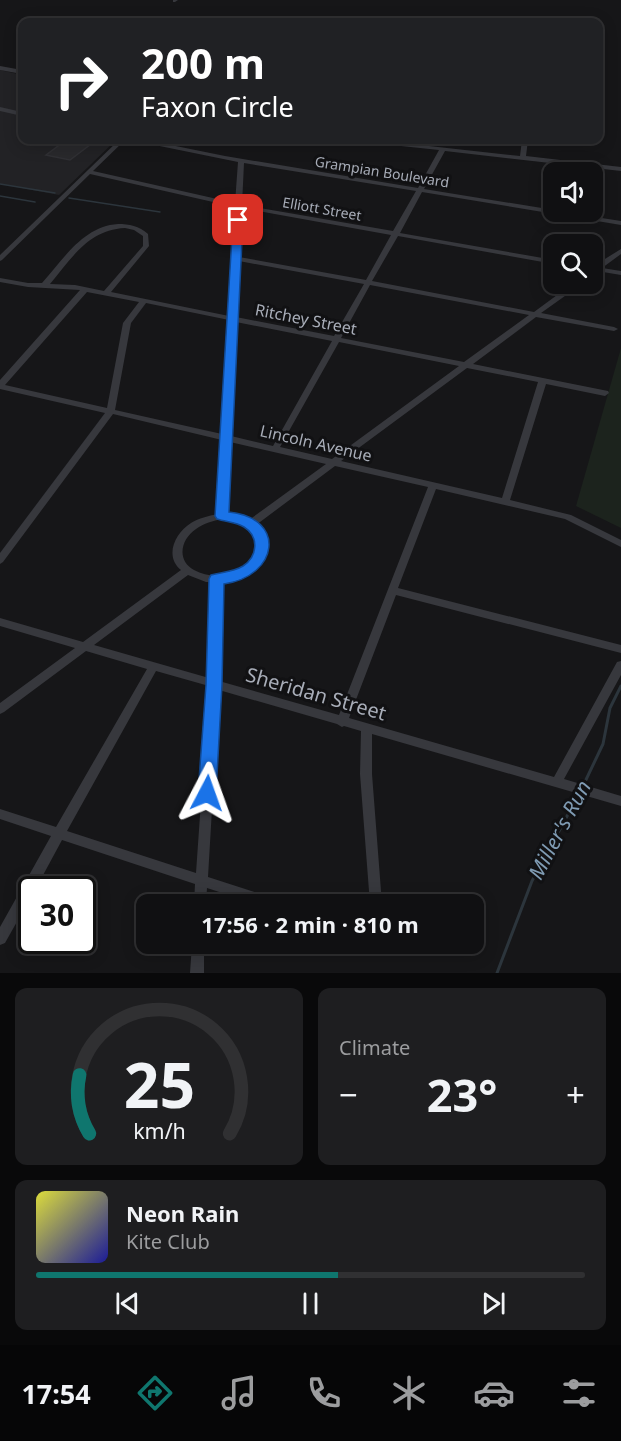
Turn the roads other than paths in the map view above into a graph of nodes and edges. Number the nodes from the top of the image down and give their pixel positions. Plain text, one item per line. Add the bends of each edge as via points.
1 (0, 68) edge
2 (18, 71) edge
3 (0, 109) edge
4 (18, 113) edge
5 (118, 144) edge
6 (159, 144) edge
7 (409, 144) edge
8 (525, 144) edge
9 (443, 149) junction
10 (523, 158) junction
11 (241, 161) junction
12 (621, 169) edge
13 (88, 171) junction
14 (420, 190) junction
15 (239, 206) junction
16 (621, 223) edge
17 (396, 234) junction
18 (621, 251) edge
19 (0, 258) edge
20 (236, 258) junction
21 (543, 260) edge
22 (603, 264) edge
23 (603, 271) edge
24 (621, 273) edge
25 (0, 280) edge
26 (368, 283) junction
27 (45, 285) junction
28 (85, 289) junction
29 (106, 293) junction
30 (562, 294) edge
31 (145, 300) junction
32 (535, 314) junction
33 (233, 318) junction
34 (614, 329) dead end
35 (337, 339) junction
36 (466, 365) junction
37 (543, 380) junction
38 (0, 385) edge
39 (605, 393) dead end
40 (110, 412) junction
41 (226, 438) junction
42 (275, 449) junction
43 (335, 462) junction
44 (433, 485) junction
45 (505, 502) junction
46 (222, 516) junction
47 (250, 524) junction
48 (621, 544) edge
49 (0, 560) edge
50 (188, 570) junction
51 (216, 579) junction
52 (392, 590) junction
53 (0, 622) edge
54 (85, 647) junction
55 (621, 649) edge
56 (621, 665) edge
57 (153, 667) junction
58 (214, 685) junction
59 (0, 710) edge
60 (342, 722) junction
61 (366, 729) junction
62 (556, 783) junction
63 (621, 801) edge
64 (0, 814) edge
65 (60, 833) junction
66 (201, 880) junction
67 (200, 894) edge
68 (243, 894) edge
69 (375, 894) edge
70 (0, 939) edge
71 (198, 954) edge
72 (197, 973) edge

1 - 2 street
3 - 4 street
5 - 13 street
6 - 11 street, Grampian Boulevard
7 - 9 street
8 - 10 street
9 - 10 street
9 - 14 street
10 - 12 street
11 - 14 street, Grampian Boulevard
11 - 15 street
13 - 15 street, Elliott Street
13 - 19 street
14 - 16 street, Grampian Boulevard
14 - 17 street
15 - 17 street, Elliott Street
15 - 20 street
17 - 21 street, Elliott Street
17 - 26 street
18 - 22 street
20 - 26 street
20 - 33 street
23 - 24 street
25 - 27 street, Ritchey Street
26 - 32 street
26 - 35 street
27 - 28 street, Ritchey Street
27 - 29 street via 88,236 120,226 140,230 146,235 146,246
28 - 29 street, Ritchey Street
28 - 38 street
29 - 31 street, Ritchey Street
30 - 32 street
31 - 33 street, Ritchey Street
31 - 40 street via 127,322
32 - 34 street
32 - 36 street
33 - 35 street, Ritchey Street
33 - 41 street
35 - 36 street, Ritchey Street
35 - 42 street
36 - 37 street, Ritchey Street
36 - 43 street
37 - 39 street, Ritchey Street
37 - 45 street
38 - 40 street, Lincoln Avenue
40 - 41 street, Lincoln Avenue
40 - 49 street
41 - 42 street, Lincoln Avenue
41 - 46 street
42 - 43 street, Lincoln Avenue
43 - 44 street, Lincoln Avenue
43 - 47 street
44 - 45 street, Lincoln Avenue
44 - 52 street
45 - 48 street, Lincoln Avenue via 568,517
46 - 47 street
46 - 50 street via 196,522 182,533 176,553
47 - 51 street via 262,538 260,558 244,573
50 - 51 street
50 - 54 street
51 - 58 street
52 - 55 street
52 - 60 street
53 - 54 street, Sheridan Street
54 - 57 street, Sheridan Street
54 - 59 street
56 - 62 street
57 - 58 street, Sheridan Street
57 - 65 street
58 - 60 street, Sheridan Street
58 - 66 street
60 - 61 street, Sheridan Street
61 - 62 street, Sheridan Street
61 - 69 street
62 - 63 street, Sheridan Street
64 - 65 street
65 - 66 street
65 - 70 street
66 - 67 street
66 - 68 street
71 - 72 street

